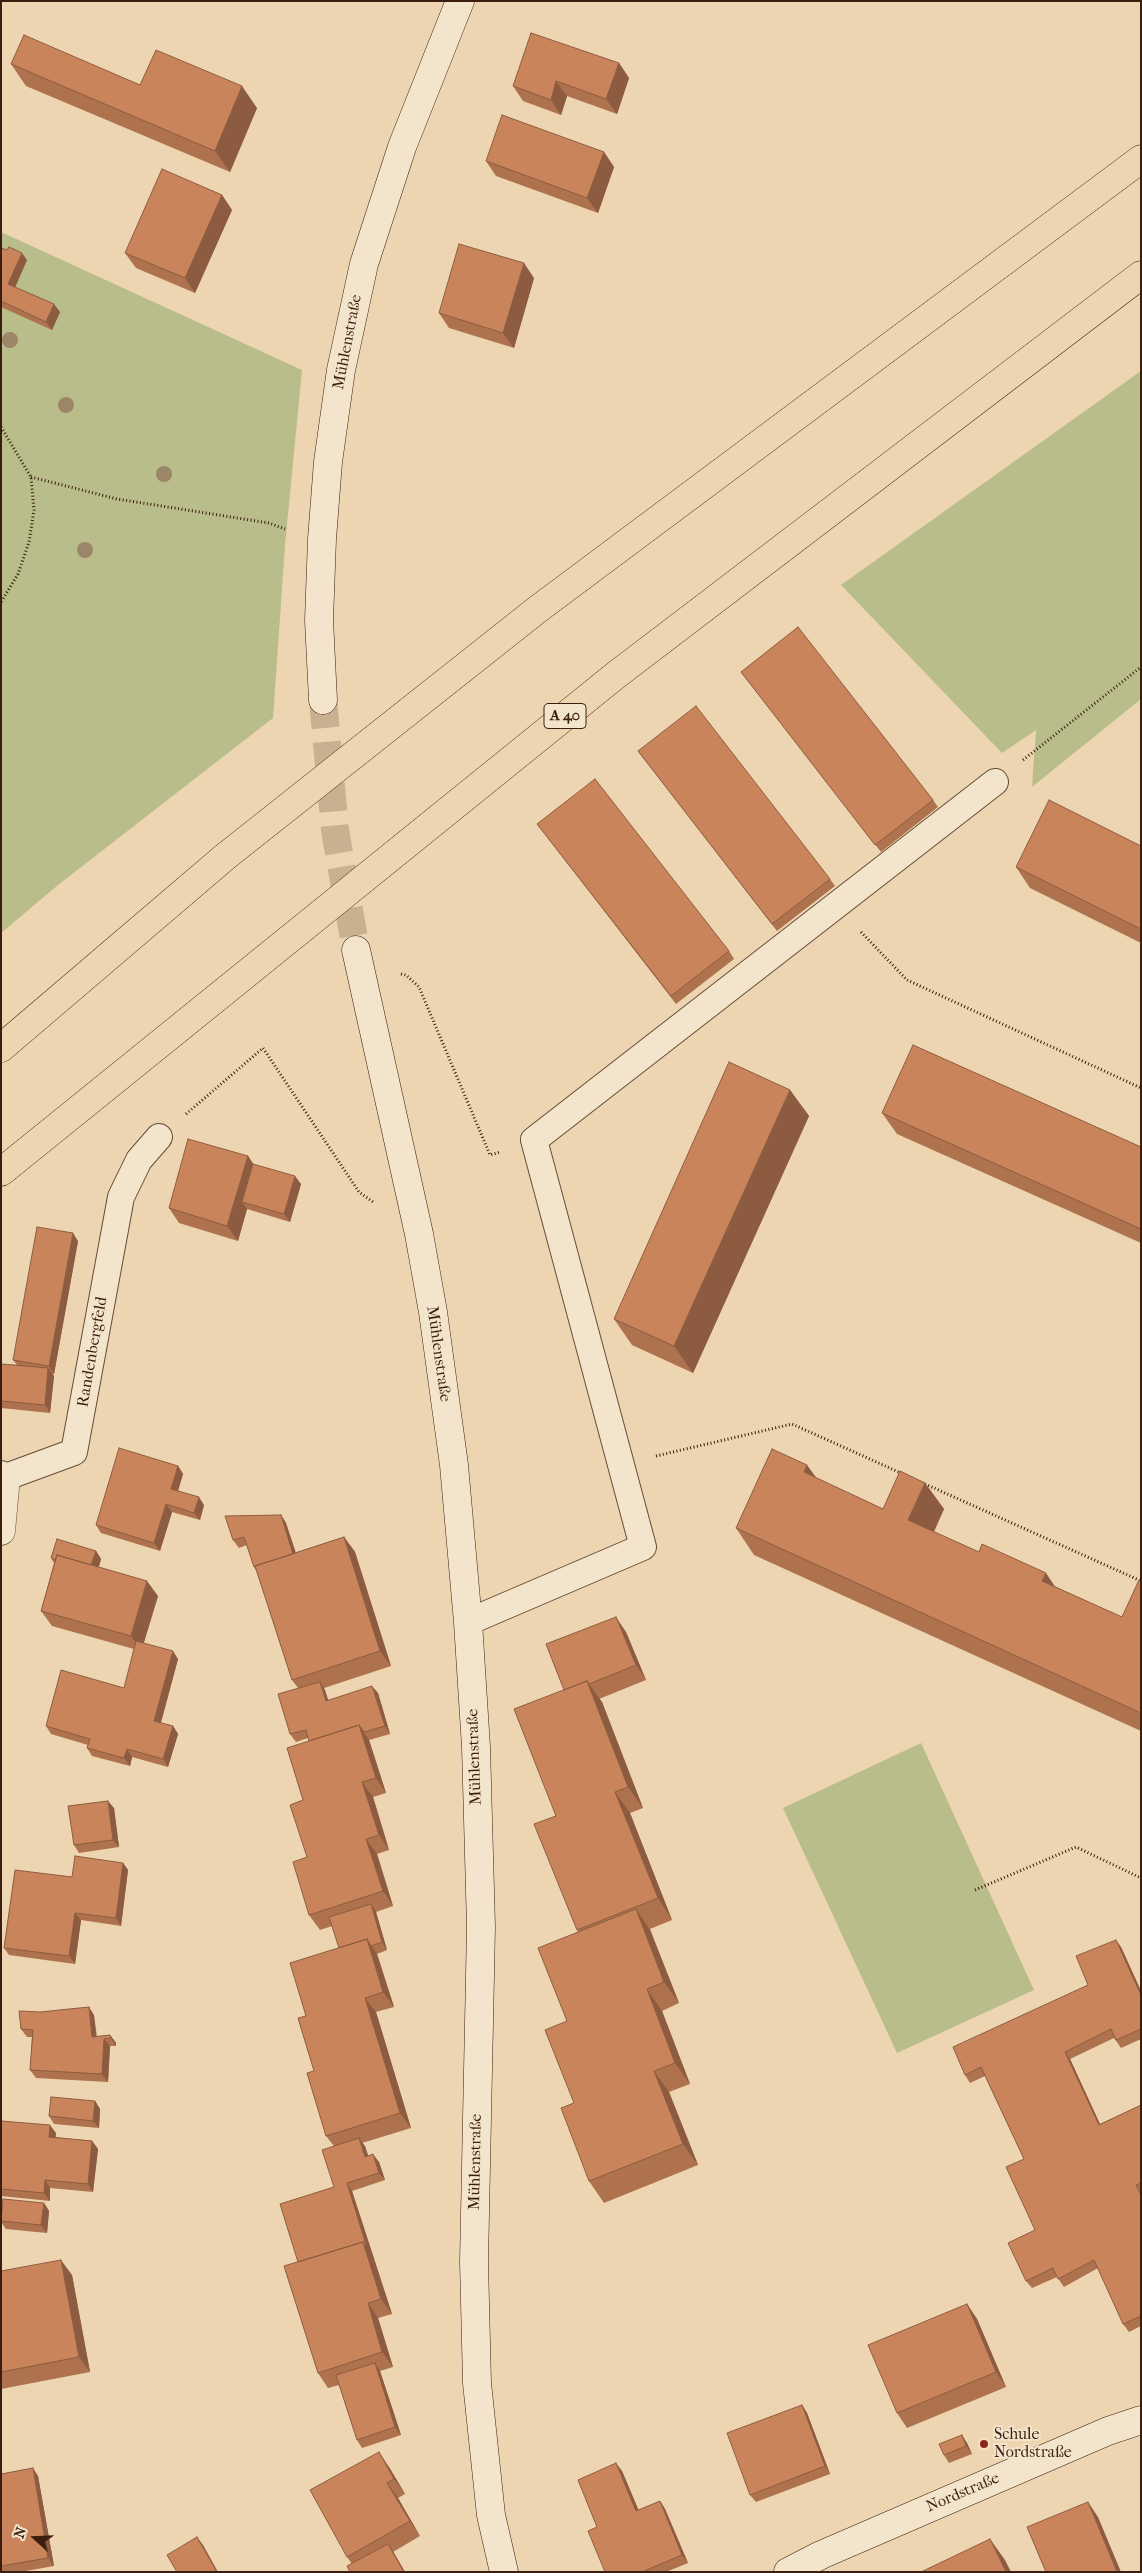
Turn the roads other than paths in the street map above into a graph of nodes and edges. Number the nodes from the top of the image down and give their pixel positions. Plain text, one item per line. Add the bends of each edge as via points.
1 (460, 1) edge
2 (1141, 159) edge
3 (1141, 275) edge
4 (323, 700) tunnel mouth
5 (995, 782) road end
6 (359, 957) tunnel mouth
7 (1, 1048) edge
8 (159, 1137) road end
9 (1, 1172) edge
10 (4, 1476) edge
11 (1, 1531) edge
12 (468, 1622) junction
13 (1141, 2420) edge
14 (504, 2572) edge
15 (788, 2572) edge

1 - 4 street, Mühlenstraße via 402,147 367,255 341,370 328,462 322,539 319,620
2 - 7 highway via 530,615 226,856
3 - 9 highway, A 40 via 616,675
5 - 12 lane via 534,1140 643,1547
6 - 12 street, Mühlenstraße via 433,1312 454,1465
8 - 10 lane, Randenbergfeld via 140,1160 121,1197 74,1452
10 - 11 street, Randenbergfeld
12 - 14 street, Mühlenstraße via 476,1747 481,1927 474,2262 477,2382 491,2515
13 - 15 street, Nordstraße via 1108,2431

